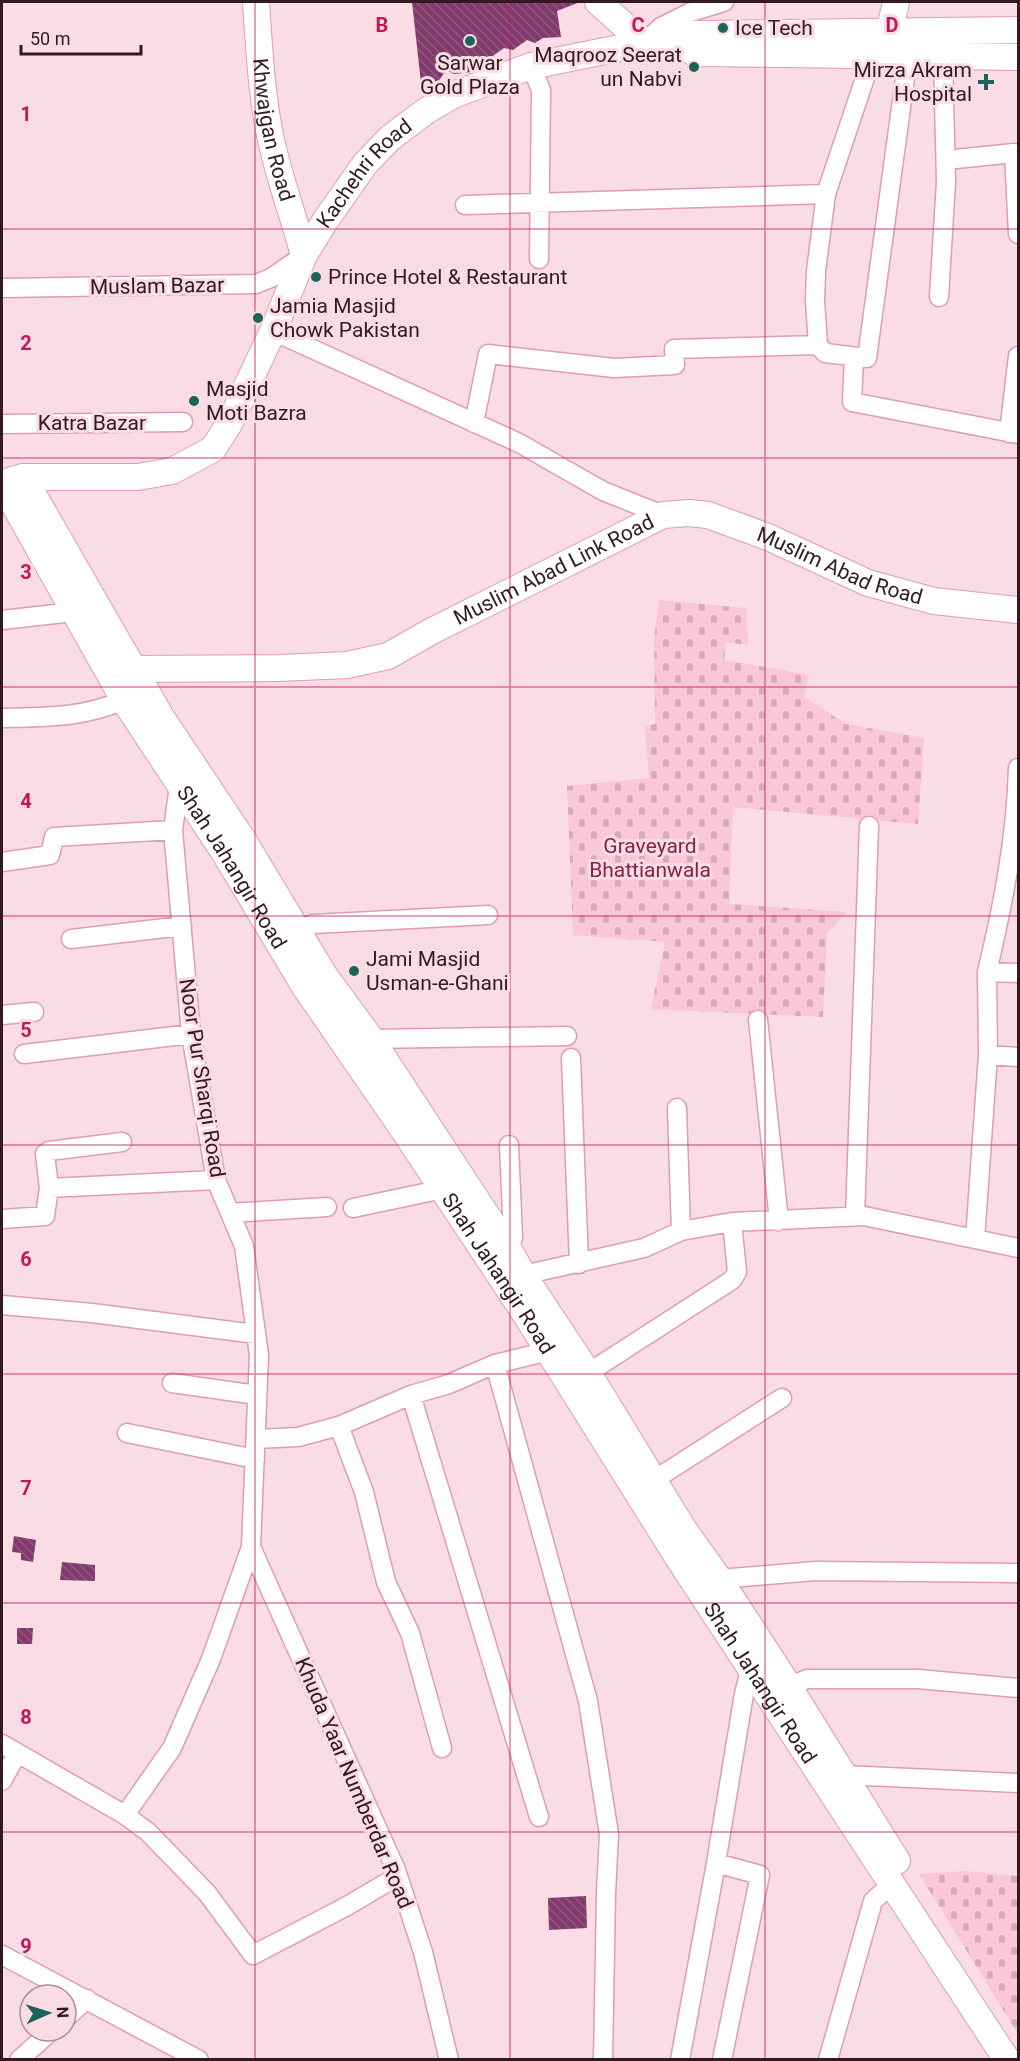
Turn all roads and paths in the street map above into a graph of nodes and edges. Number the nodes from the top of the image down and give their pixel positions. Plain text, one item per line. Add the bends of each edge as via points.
1 (256, 2) edge
2 (598, 2) edge
3 (724, 2) edge
4 (896, 2) edge
5 (890, 30) junction
6 (1018, 30) edge
7 (673, 41) junction
8 (644, 43) junction
9 (888, 55) junction
10 (943, 57) junction
11 (1018, 57) edge
12 (531, 66) junction
13 (1016, 153) edge
14 (946, 160) junction
15 (826, 194) junction
16 (540, 203) junction
17 (465, 205) dead end
18 (1018, 234) edge
19 (304, 255) junction
20 (539, 258) dead end
21 (2, 288) edge
22 (939, 297) dead end
23 (273, 331) junction
24 (818, 345) junction
25 (1018, 356) edge
26 (854, 357) junction
27 (183, 422) dead end
28 (474, 423) junction
29 (2, 424) edge
30 (1014, 434) edge
31 (7, 478) edge
32 (663, 515) junction
33 (1018, 610) edge
34 (73, 612) junction
35 (2, 620) edge
36 (132, 669) junction
37 (124, 700) junction
38 (2, 718) edge
39 (1018, 768) edge
40 (188, 777) junction
41 (869, 826) dead end
42 (173, 830) junction
43 (2, 862) edge
44 (488, 915) dead end
45 (182, 926) junction
46 (298, 931) junction
47 (70, 939) dead end
48 (987, 972) junction
49 (1018, 973) edge
50 (33, 1012) dead end
51 (2, 1015) edge
52 (758, 1020) dead end
53 (191, 1034) junction
54 (567, 1035) dead end
55 (371, 1039) junction
56 (24, 1054) dead end
57 (988, 1055) junction
58 (1018, 1057) edge
59 (572, 1058) dead end
60 (677, 1108) dead end
61 (122, 1142) dead end
62 (509, 1145) dead end
63 (216, 1180) junction
64 (49, 1188) junction
65 (443, 1190) junction
66 (327, 1207) dead end
67 (353, 1208) dead end
68 (230, 1213) junction
69 (855, 1216) junction
70 (2, 1219) edge
71 (779, 1221) junction
72 (732, 1222) junction
73 (681, 1231) junction
74 (975, 1239) junction
75 (508, 1248) junction
76 (1018, 1248) edge
77 (579, 1264) junction
78 (522, 1275) junction
79 (2, 1305) edge
80 (256, 1334) junction
81 (549, 1351) junction
82 (495, 1364) junction
83 (588, 1372) junction
84 (172, 1383) dead end
85 (257, 1395) junction
86 (411, 1395) junction
87 (782, 1398) dead end
88 (339, 1426) junction
89 (127, 1433) dead end
90 (256, 1439) junction
91 (255, 1459) junction
92 (654, 1480) junction
93 (251, 1547) junction
94 (1018, 1573) edge
95 (719, 1579) junction
96 (751, 1666) junction
97 (788, 1687) junction
98 (1018, 1688) edge
99 (442, 1748) dead end
100 (9, 1749) edge
101 (844, 1775) junction
102 (2, 1781) edge
103 (1018, 1783) edge
104 (125, 1815) junction
105 (539, 1817) dead end
106 (716, 1863) junction
107 (398, 1876) junction
108 (892, 1884) junction
109 (2, 1954) edge
110 (87, 2000) junction
111 (78, 2008) edge
112 (38, 2043) edge
113 (1018, 2053) edge
114 (833, 2059) edge
115 (19, 2060) edge
116 (199, 2060) edge
117 (449, 2060) edge
118 (603, 2060) edge
119 (680, 2060) edge
120 (722, 2060) edge
121 (1006, 2060) edge

1 - 19 street, Khwajgan Road via 269,130
2 - 8 street
3 - 8 street via 661,27
4 - 5 street
5 - 6 street, Kachehri Road
5 - 7 street, Kachehri Road via 693,34
5 - 9 street
7 - 8 street, Kachehri Road
7 - 9 street via 694,53
8 - 12 street, Kachehri Road
9 - 10 street
9 - 15 street
9 - 26 street via 867,358
10 - 11 street
10 - 14 street
12 - 16 street via 541,90
12 - 19 street, Kachehri Road via 453,95 406,124 365,164
13 - 14 street
13 - 18 street
14 - 22 street
15 - 16 street
15 - 24 street via 816,271
16 - 17 street
16 - 20 street
19 - 21 street, Muslam Bazar via 272,278 256,284
19 - 23 street, Kachehri Road
23 - 28 street, Muslim Abad Link Road
23 - 31 street, Kachehri Road via 213,449 172,471 138,477
24 - 26 street via 825,352
24 - 28 street via 674,349 675,365 614,368 488,354
25 - 30 street
26 - 30 street via 852,402
27 - 29 street, Katra Bazar
28 - 32 street, Muslim Abad Link Road via 603,490
31 - 34 street, Shah Jahangir Road
31 - 36 street, Shah Jahangir Road
32 - 33 street, Muslim Abad Road via 708,515 768,537 867,583 934,601
32 - 36 street, Muslim Abad Link Road via 388,656 347,665
34 - 35 street
34 - 37 street, Shah Jahangir Road
36 - 40 street, Shah Jahangir Road
37 - 38 street via 100,710 59,717
37 - 40 street, Shah Jahangir Road
39 - 48 street via 1005,896
40 - 42 street, Noor Pur Sharqi Road
40 - 46 street, Shah Jahangir Road via 243,840
40 - 65 street, Shah Jahangir Road via 224,852 305,987
41 - 69 street
42 - 43 street via 54,837 50,855
42 - 45 street, Noor Pur Sharqi Road
44 - 46 street via 313,924
45 - 47 street
45 - 53 street, Noor Pur Sharqi Road
46 - 55 street, Shah Jahangir Road via 324,975
48 - 49 street
48 - 57 street
50 - 51 street
52 - 71 street
53 - 56 street
53 - 63 street, Noor Pur Sharqi Road
54 - 55 street
55 - 75 street, Shah Jahangir Road
57 - 58 street
57 - 74 street
59 - 77 street
60 - 73 street
61 - 64 street via 49,1150 44,1159
62 - 75 street via 513,1238
63 - 64 street
63 - 68 street, Noor Pur Sharqi Road
64 - 70 street via 45,1216
65 - 67 street
65 - 81 street, Shah Jahangir Road
66 - 68 street
68 - 80 street, Noor Pur Sharqi Road via 244,1246
69 - 71 street
69 - 74 street
71 - 72 street
72 - 73 street
72 - 83 street via 737,1272 732,1280
73 - 77 street via 644,1248
74 - 76 street
75 - 78 street, Shah Jahangir Road
77 - 78 street
78 - 83 street, Shah Jahangir Road
79 - 80 street
80 - 85 street, Noor Pur Sharqi Road
81 - 82 street
81 - 96 street, Shah Jahangir Road
82 - 86 street
82 - 118 street via 588,1701 609,1834
83 - 92 street, Shah Jahangir Road
84 - 85 street
85 - 90 street, Noor Pur Sharqi Road
86 - 88 street
86 - 105 street
87 - 92 street
88 - 90 street via 298,1437
88 - 99 street via 364,1492 386,1582 410,1633
89 - 91 street
90 - 91 street, Noor Pur Sharqi Road
91 - 93 street, Noor Pur Sharqi Road
92 - 95 street, Shah Jahangir Road
93 - 104 street via 211,1659 172,1748
93 - 107 street, Khuda Yaar Numberdar Road
94 - 95 street via 815,1571
95 - 97 street, Shah Jahangir Road
96 - 106 street
96 - 108 street, Shah Jahangir Road
97 - 98 street via 807,1679 918,1679
97 - 101 street, Shah Jahangir Road
100 - 102 street
100 - 104 street
101 - 103 street
101 - 113 street, Shah Jahangir Road
104 - 107 street via 148,1832 207,1893 253,1955
106 - 119 street
106 - 120 street via 760,1875
107 - 117 street, Khuda Yaar Numberdar Road via 423,1952
108 - 114 street via 873,1901
108 - 121 street, Shah Jahangir Road
109 - 110 street
110 - 111 street
110 - 116 street
112 - 115 street

